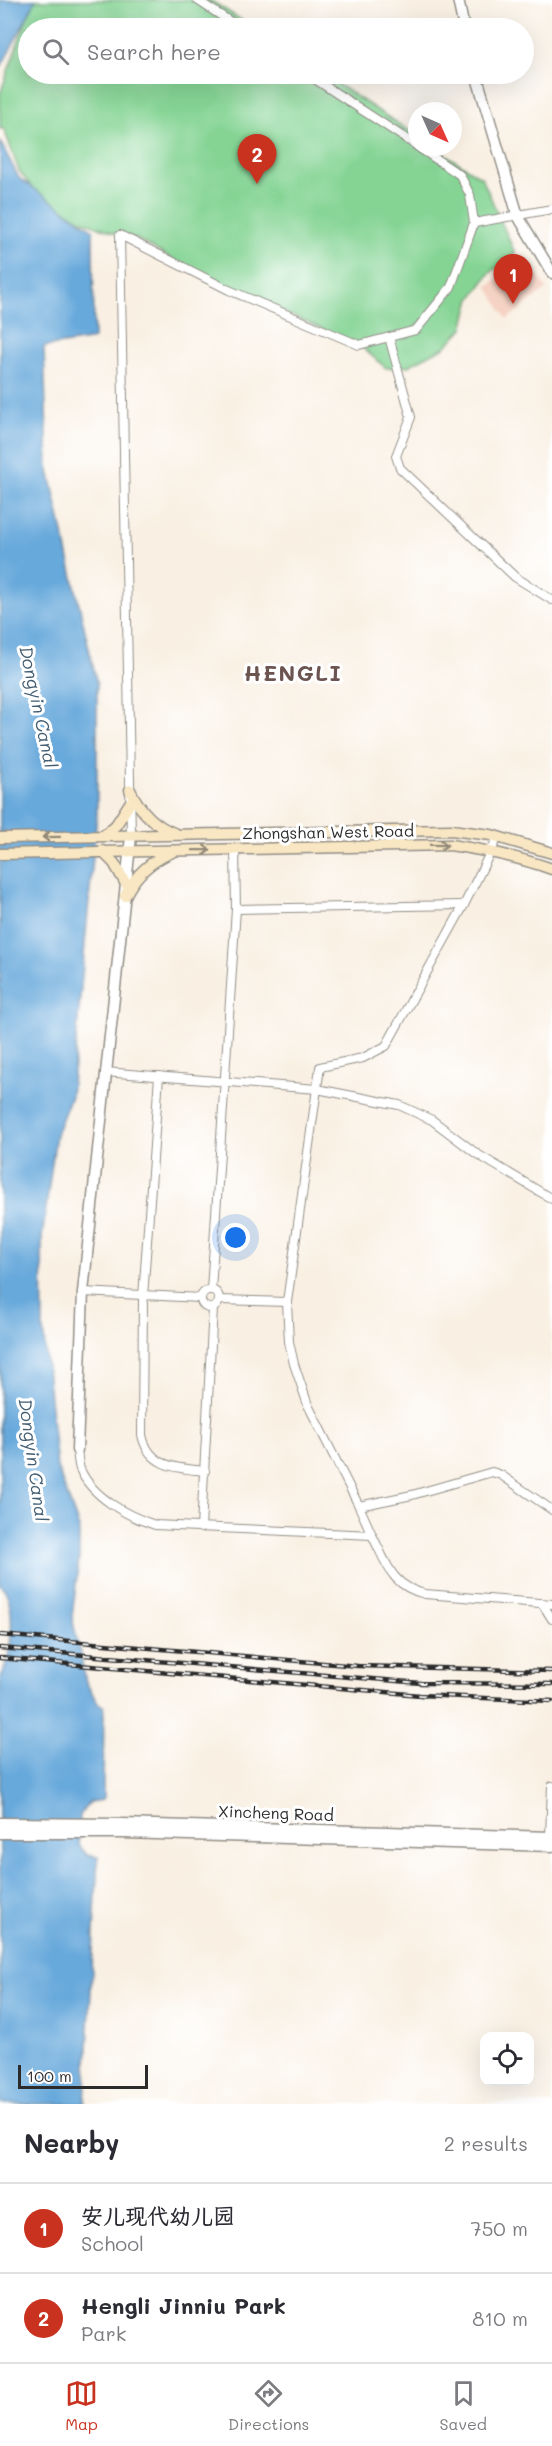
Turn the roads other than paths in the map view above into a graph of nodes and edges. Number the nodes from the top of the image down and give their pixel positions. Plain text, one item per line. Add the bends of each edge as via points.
1 (197, 0) edge
2 (458, 0) edge
3 (225, 18) edge
4 (462, 18) edge
5 (322, 84) edge
6 (479, 84) edge
7 (408, 141) edge
8 (431, 156) edge
9 (552, 208) edge
10 (518, 216) junction
11 (474, 223) junction
12 (552, 273) edge
13 (389, 337) junction
14 (552, 600) edge
15 (130, 790) junction
16 (130, 803) junction
17 (179, 835) junction
18 (102, 836) junction
19 (131, 836) junction
20 (498, 837) junction
21 (0, 838) edge
22 (235, 849) junction
23 (179, 850) junction
24 (102, 851) junction
25 (491, 851) junction
26 (130, 852) junction
27 (552, 853) edge
28 (0, 854) edge
29 (552, 869) edge
30 (126, 890) junction
31 (464, 905) junction
32 (236, 909) junction
33 (105, 1072) junction
34 (159, 1076) junction
35 (226, 1082) junction
36 (317, 1089) junction
37 (552, 1199) edge
38 (211, 1290) junction
39 (82, 1292) junction
40 (143, 1297) junction
41 (201, 1298) junction
42 (219, 1300) junction
43 (287, 1302) junction
44 (213, 1308) junction
45 (77, 1450) joint
46 (205, 1472) junction
47 (359, 1506) junction
48 (552, 1510) edge
49 (201, 1528) junction
50 (372, 1535) junction
51 (542, 1603) junction
52 (552, 1604) edge
53 (552, 1619) edge
54 (552, 1786) edge
55 (0, 1822) edge
56 (92, 1828) junction
57 (0, 1833) edge
58 (551, 1840) edge

1 - 3 street
2 - 4 street
5 - 7 street
6 - 10 street
8 - 11 street via 460,175 470,195
9 - 10 street
10 - 11 street
10 - 12 street
11 - 13 street via 451,287 416,330
13 - 14 street via 411,417 396,456 400,468 514,577
13 - 15 street via 360,345 229,290 120,235
15 - 16 street
15 - 17 main road via 149,818
16 - 18 main road via 116,825
16 - 19 street
17 - 19 main road, Zhongshan West Road
17 - 20 main road, Zhongshan West Road via 411,829
18 - 19 main road, Zhongshan West Road
18 -> 21 main road, Zhongshan West Road
19 - 26 street
20 - 25 street
20 - 27 main road, Zhongshan West Road
23 -> 22 main road, Zhongshan West Road
22 -> 25 main road, Zhongshan West Road via 450,845
22 - 32 street
23 - 26 main road, Zhongshan West Road
23 - 30 main road via 146,866
24 - 26 main road, Zhongshan West Road
24 - 28 main road, Zhongshan West Road
24 - 30 main road via 114,863
25 - 29 main road, Zhongshan West Road
25 - 31 street
26 - 30 street
30 - 33 street
31 - 32 street
31 - 36 street via 386,1046 363,1058 320,1067
32 - 35 street
33 - 34 street
33 - 39 street
34 - 35 street
34 - 40 street
35 - 36 street
35 - 38 street
36 - 37 street via 418,1112 477,1154
36 - 43 street
38 - 41 street
38 - 42 street
39 - 40 street
39 - 45 street
40 - 41 street
40 - 46 street via 141,1430 145,1446 165,1465
41 - 44 street via 203,1305
42 - 43 street
42 - 44 street
43 - 47 street via 289,1342 301,1386
44 - 46 street
45 - 49 street via 79,1468 87,1481 133,1518 155,1525
46 - 49 street
47 - 48 street via 492,1472
47 - 50 street
49 - 50 street
50 - 51 street via 393,1576 411,1591
51 - 52 street
51 - 53 street
54 - 58 street
55 - 56 street, Xincheng Road
56 - 57 street, Xincheng Road
56 - 58 street, Xincheng Road

